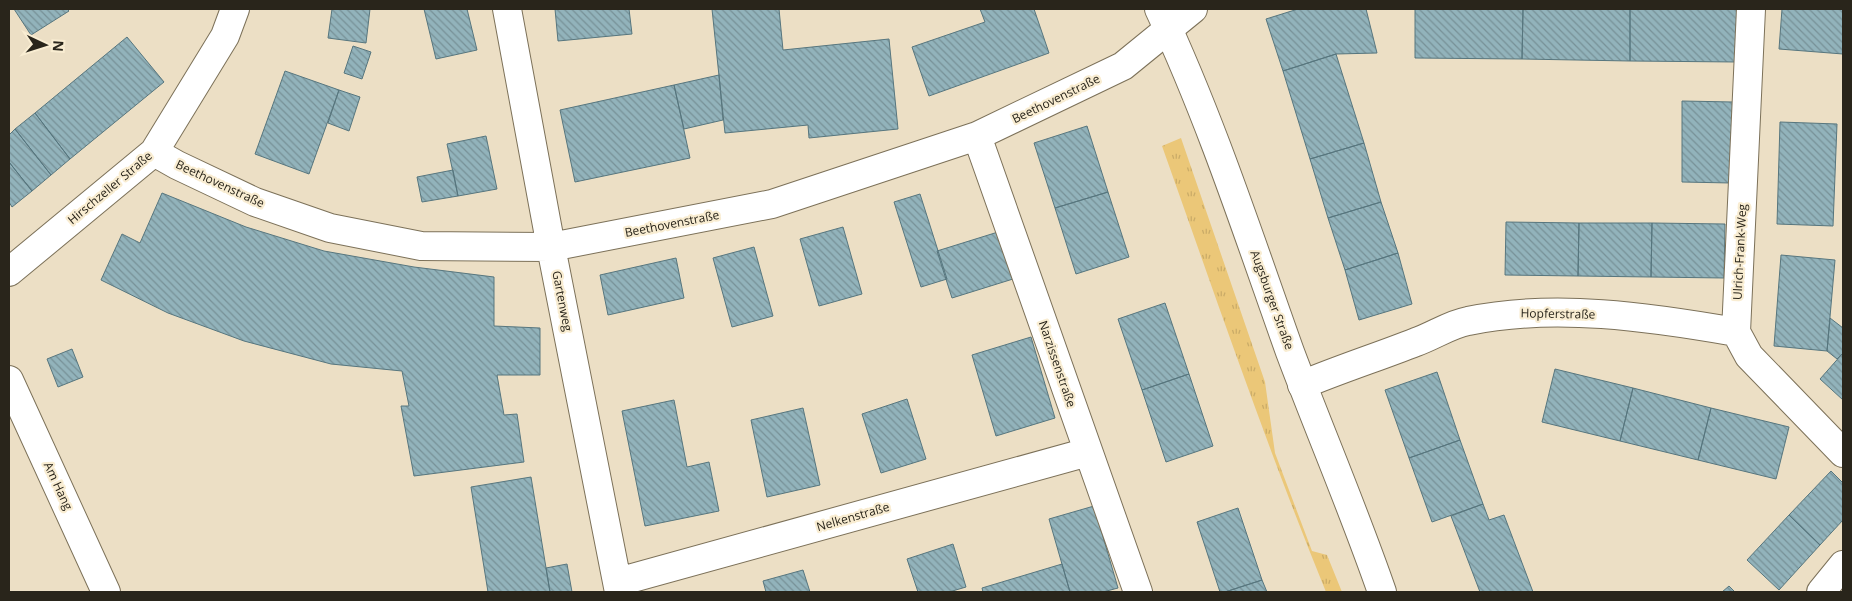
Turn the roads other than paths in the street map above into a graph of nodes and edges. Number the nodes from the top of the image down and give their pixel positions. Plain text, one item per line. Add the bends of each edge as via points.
1 (234, 9) edge
2 (507, 9) edge
3 (1194, 9) edge
4 (1751, 9) edge
5 (1164, 19) edge
6 (977, 136) junction
7 (154, 152) junction
8 (551, 247) junction
9 (9, 272) edge
10 (1736, 332) junction
11 (9, 380) edge
12 (1302, 384) junction
13 (1088, 452) junction
14 (1843, 453) edge
15 (1843, 565) edge
16 (618, 587) edge
17 (106, 592) edge
18 (1138, 592) edge
19 (1382, 592) edge
20 (1821, 592) edge

1 - 7 street, Hirschzeller Straße via 224,36
2 - 8 street, Gartenweg
3 - 5 street, Beethovenstraße
4 - 10 street, Ulrich-Frank-Weg
5 - 6 street, Beethovenstraße via 1123,66
5 - 12 street, Augsburger Straße via 1204,112
6 - 8 street, Beethovenstraße via 772,204
6 - 13 street, Narzissenstraße
7 - 8 street, Beethovenstraße via 255,202 330,228 421,246
7 - 9 street, Hirschzeller Straße
8 - 16 street, Gartenweg
10 - 12 street, Hopferstraße via 1621,316 1530,312 1466,321
10 - 14 street via 1749,356
11 - 17 street, Am Hang
12 - 19 street, Augsburger Straße
13 - 16 street, Nelkenstraße
13 - 18 street, Narzissenstraße
15 - 20 street

